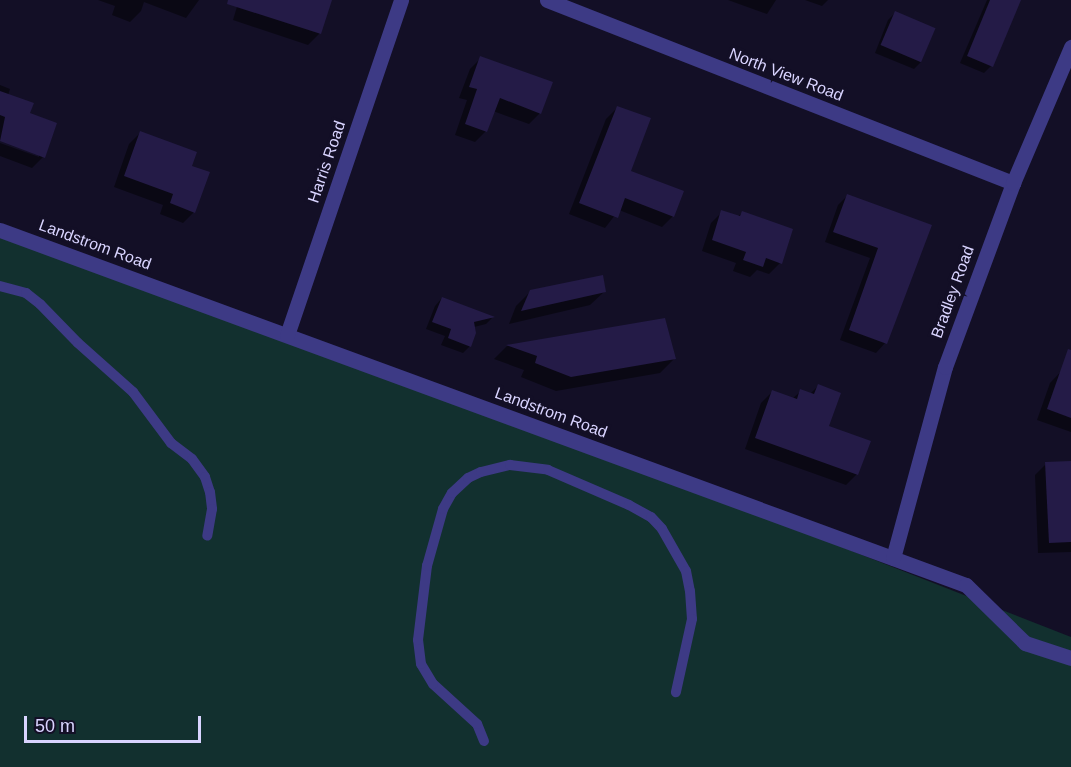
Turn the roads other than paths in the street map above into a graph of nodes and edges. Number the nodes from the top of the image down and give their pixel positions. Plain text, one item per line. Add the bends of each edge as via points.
1 (401, 0) edge
2 (547, 0) edge
3 (1071, 47) edge
4 (1012, 183) junction
5 (0, 230) edge
6 (0, 286) edge
7 (287, 335) junction
8 (207, 536) dead end
9 (893, 558) junction
10 (1071, 658) edge
11 (676, 692) dead end
12 (484, 741) dead end

1 - 7 street, Harris Road
2 - 4 street, North View Road
3 - 4 street, Bradley Road
4 - 9 street, Bradley Road via 945,367
5 - 7 street, Landstrom Road
6 - 8 lane via 26,293 40,304 133,392 171,443 192,459 210,492 212,509
7 - 9 street, Landstrom Road
9 - 10 street, Landstrom Road via 966,585 1025,643
11 - 12 lane via 692,619 690,591 686,571 662,529 651,517 629,505 548,470 510,465 481,472 460,485 443,509 427,566 418,640 421,664 433,684 477,724

